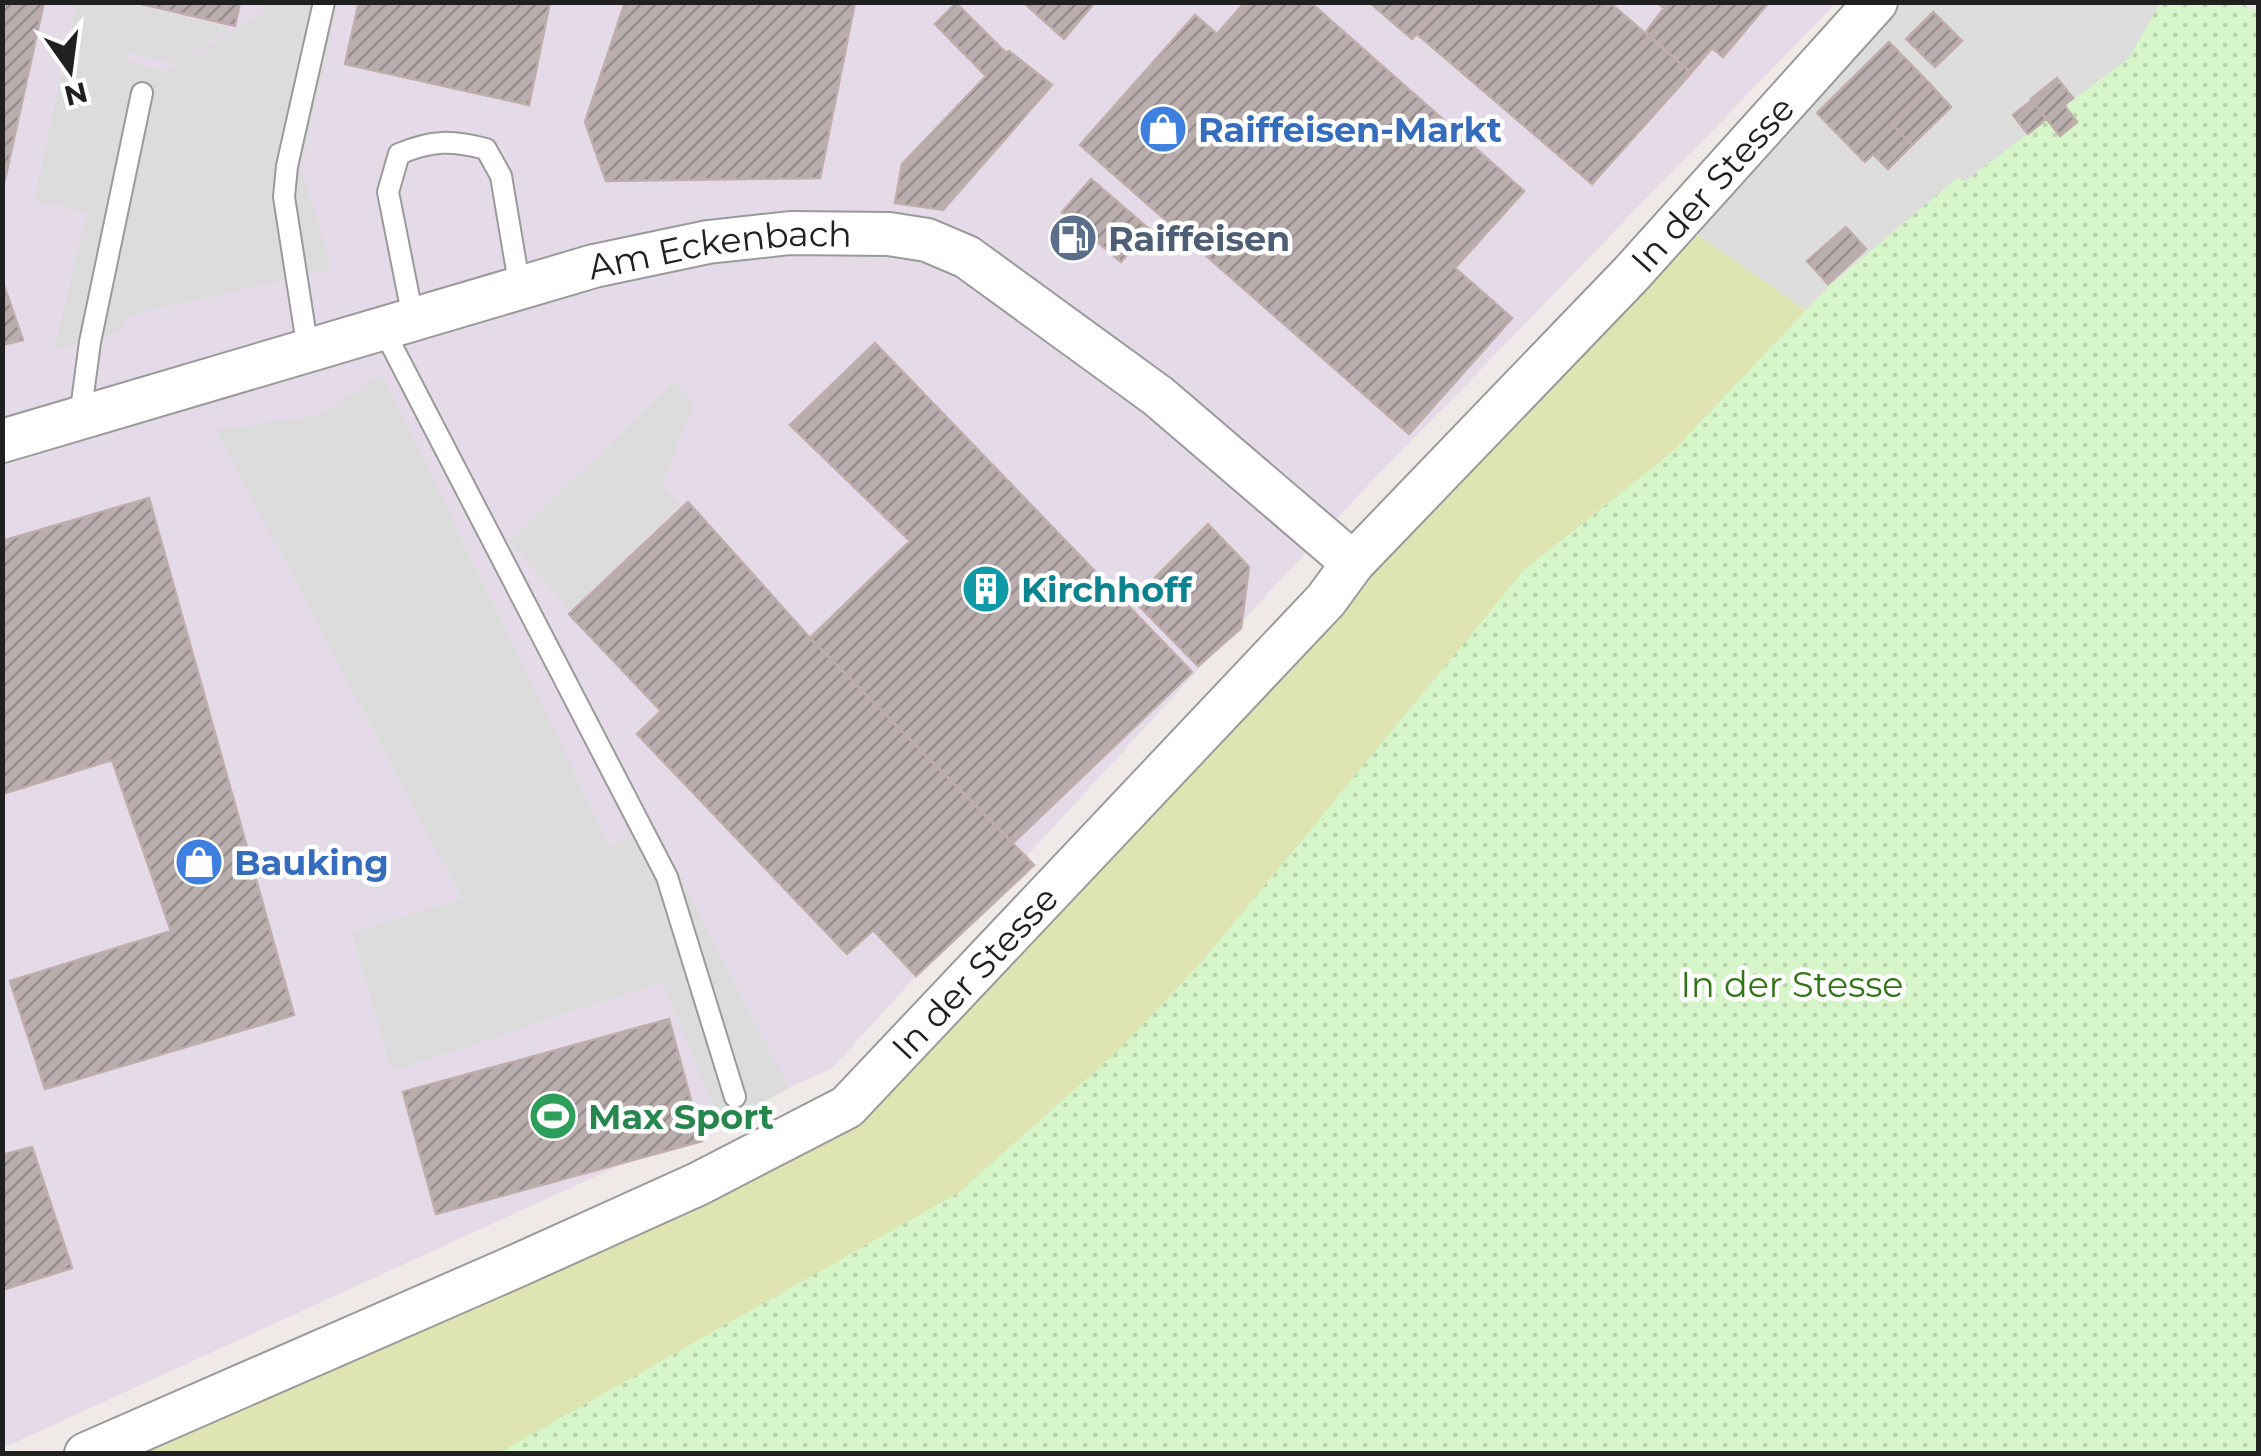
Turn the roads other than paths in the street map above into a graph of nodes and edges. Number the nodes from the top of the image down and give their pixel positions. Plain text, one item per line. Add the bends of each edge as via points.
1 (324, 2) edge
2 (1876, 2) edge
3 (142, 93) dead end
4 (520, 288) junction
5 (398, 323) junction
6 (308, 350) junction
7 (80, 416) junction
8 (2, 441) edge
9 (1353, 564) junction
10 (735, 1097) dead end
11 (86, 1454) edge

1 - 6 lane via 284,197
2 - 9 street, In der Stesse via 1631,274
3 - 7 lane
4 - 5 street, Am Eckenbach
4 - 5 lane via 501,176 486,149 451,140 424,143 400,154 388,192
4 - 9 street, Am Eckenbach via 708,242 790,233 928,240 967,257 1158,396
5 - 6 street, Am Eckenbach
5 - 10 lane via 667,878
6 - 7 street, Am Eckenbach
7 - 8 street, Am Eckenbach
9 - 11 street, In der Stesse via 847,1108 565,1244

